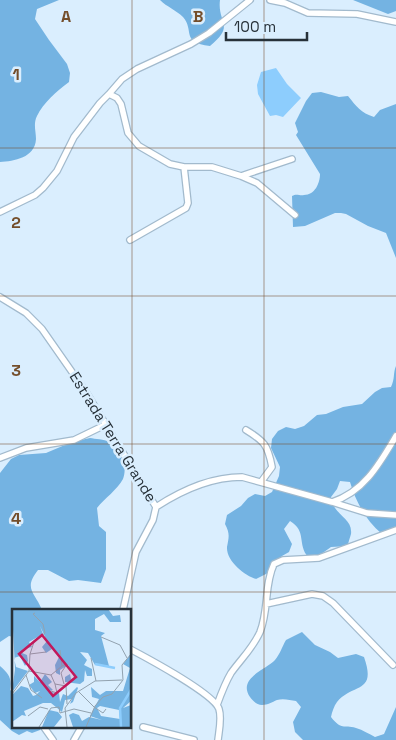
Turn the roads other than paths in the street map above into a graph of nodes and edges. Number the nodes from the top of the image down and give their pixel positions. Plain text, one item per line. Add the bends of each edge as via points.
1 (250, 0) edge
2 (270, 0) edge
3 (396, 22) edge
4 (109, 94) junction
5 (292, 159) dead end
6 (184, 167) junction
7 (241, 176) junction
8 (0, 212) edge
9 (295, 215) dead end
10 (130, 240) dead end
11 (0, 297) edge
12 (105, 425) junction
13 (246, 430) dead end
14 (396, 436) edge
15 (0, 458) edge
16 (261, 482) junction
17 (332, 502) junction
18 (156, 507) junction
19 (396, 515) edge
20 (396, 530) edge
21 (266, 604) junction
22 (123, 609) edge
23 (131, 650) edge
24 (393, 665) dead end
25 (217, 705) junction
26 (143, 727) dead end
27 (44, 728) edge
28 (81, 728) edge
29 (53, 740) edge
30 (74, 740) edge
31 (194, 740) edge
32 (218, 740) edge

1 - 4 street via 209,33 122,79
2 - 3 street via 308,13 357,14
4 - 6 street via 121,104 128,134 138,146 161,160
4 - 8 street via 74,137 57,171 43,188
5 - 7 street
6 - 7 street via 212,167
6 - 10 street via 186,208
7 - 9 street via 263,186
11 - 12 street, Estrada Terra Grande via 34,319 86,392
12 - 15 street via 74,440 26,448
12 - 18 street, Estrada Terra Grande
13 - 16 street via 267,446 272,467
14 - 17 street via 366,482 349,495
16 - 17 street, Estrada Terra Grande
16 - 18 street, Estrada Terra Grande via 242,477 214,480 179,493
17 - 19 street, Estrada Terra Grande via 367,513
18 - 22 street via 153,520 136,552
20 - 21 street via 319,558 283,560 274,564
21 - 24 street via 312,594 323,596
21 - 25 street via 255,642 231,674
23 - 25 street
25 - 32 street via 220,710
26 - 31 street
27 - 29 street
28 - 30 street

